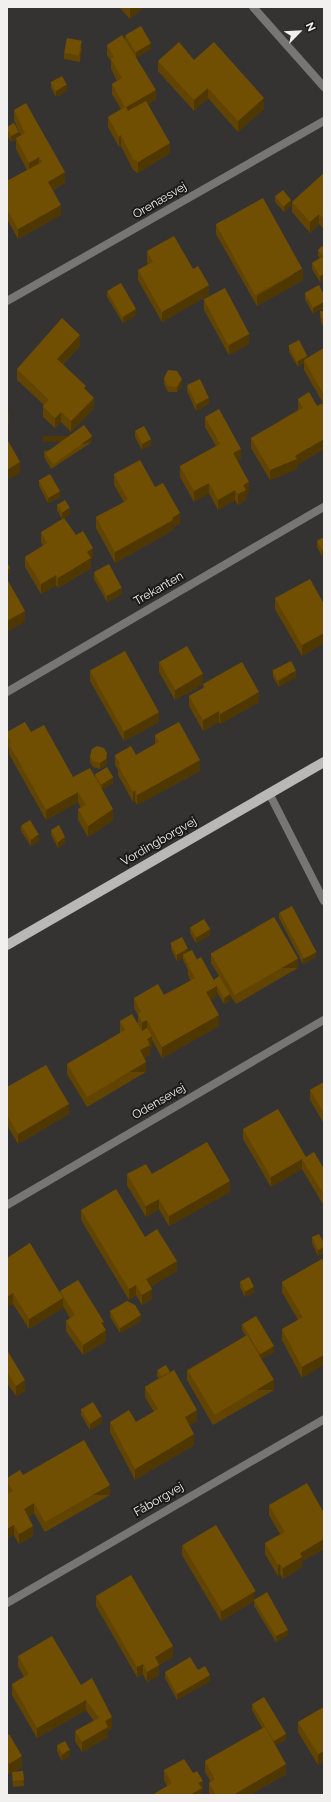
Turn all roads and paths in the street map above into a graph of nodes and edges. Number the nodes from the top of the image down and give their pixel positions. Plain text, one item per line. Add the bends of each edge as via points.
1 (253, 7) edge
2 (324, 87) edge
3 (324, 121) edge
4 (7, 302) edge
5 (324, 507) edge
6 (7, 692) edge
7 (324, 762) edge
8 (269, 794) junction
9 (324, 901) edge
10 (7, 945) edge
11 (324, 1020) edge
12 (7, 1205) edge
13 (324, 1419) edge
14 (7, 1603) edge

1 - 2 street
3 - 4 street, Orenæsvej
5 - 6 street, Trekanten
7 - 8 main road, Vordingborgvej
8 - 9 street
8 - 10 main road, Vordingborgvej
11 - 12 street, Odensevej
13 - 14 street, Fåborgvej

